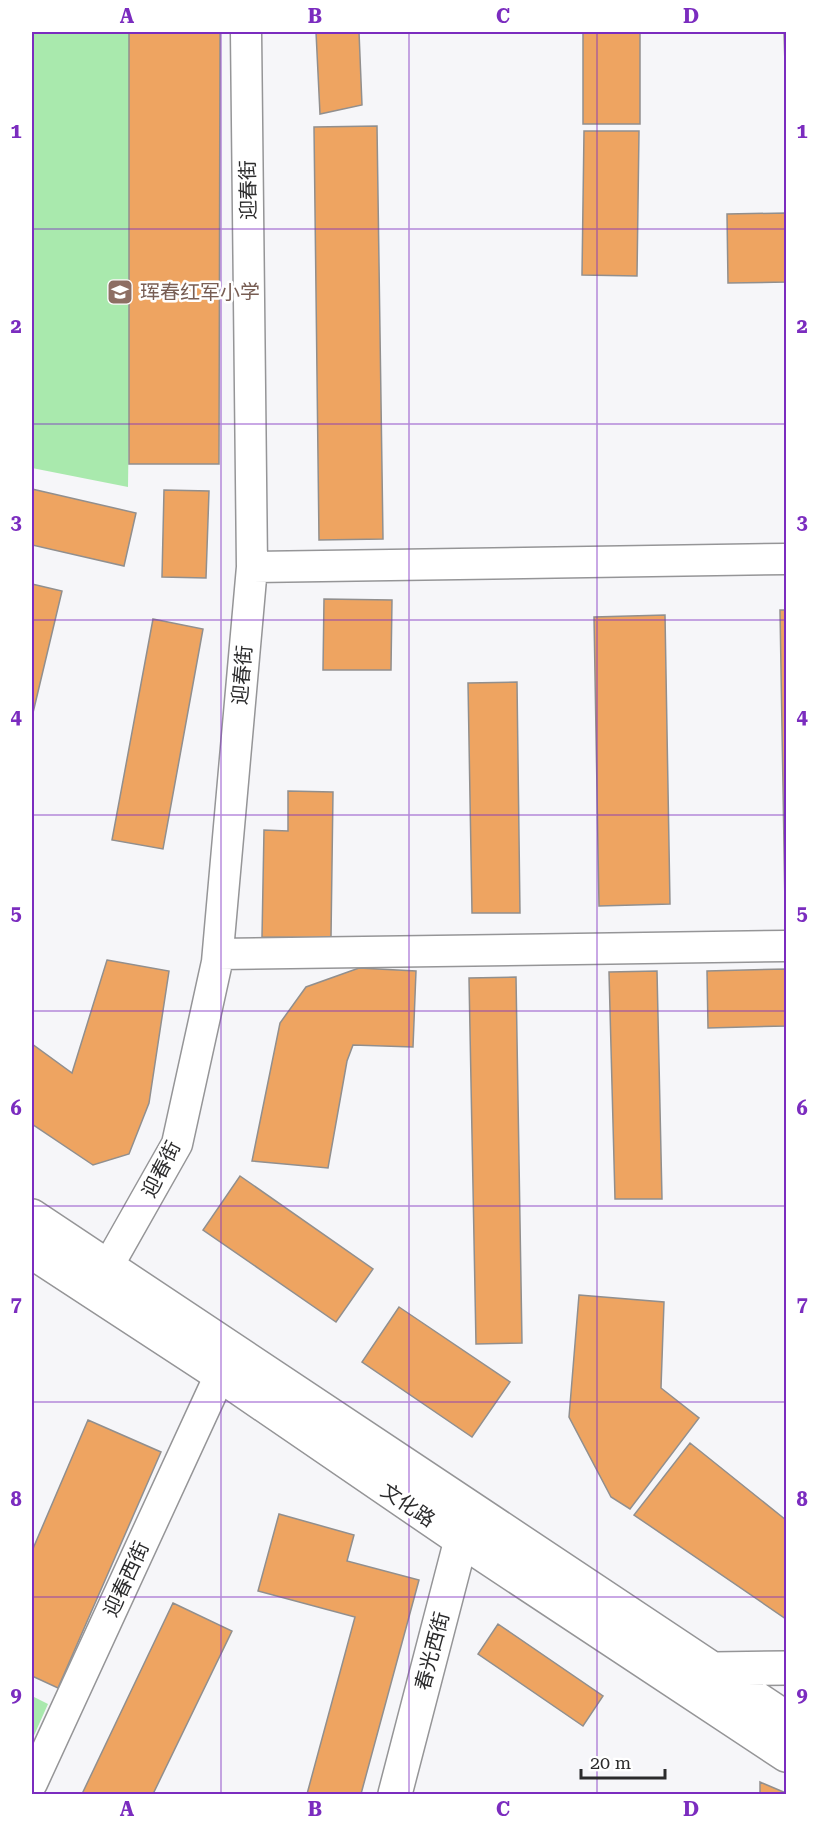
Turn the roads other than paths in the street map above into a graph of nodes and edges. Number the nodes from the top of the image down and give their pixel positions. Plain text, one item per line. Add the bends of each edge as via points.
1 (246, 32) edge
2 (786, 559) edge
3 (252, 567) junction
4 (786, 946) edge
5 (218, 954) junction
6 (32, 1216) edge
7 (32, 1252) edge
8 (99, 1278) junction
9 (220, 1375) junction
10 (477, 1511) junction
11 (460, 1540) junction
12 (786, 1668) edge
13 (714, 1669) junction
14 (786, 1718) edge
15 (786, 1755) edge
16 (32, 1783) edge
17 (395, 1794) edge

1 - 3 street, 迎春街
2 - 3 street
3 - 5 street, 迎春街
4 - 5 street
5 - 8 street, 迎春街 via 177,1144
6 - 8 main road, 文化路
7 - 8 main road, 文化路
8 - 9 main road, 文化路
8 - 10 main road, 文化路
9 - 11 main road, 文化路
9 - 16 street, 迎春西街
10 - 11 main road, 春光西街
10 - 13 main road, 文化路
11 - 15 main road, 文化路
11 - 17 main road, 春光西街
12 - 13 main road
13 - 14 main road, 文化路

